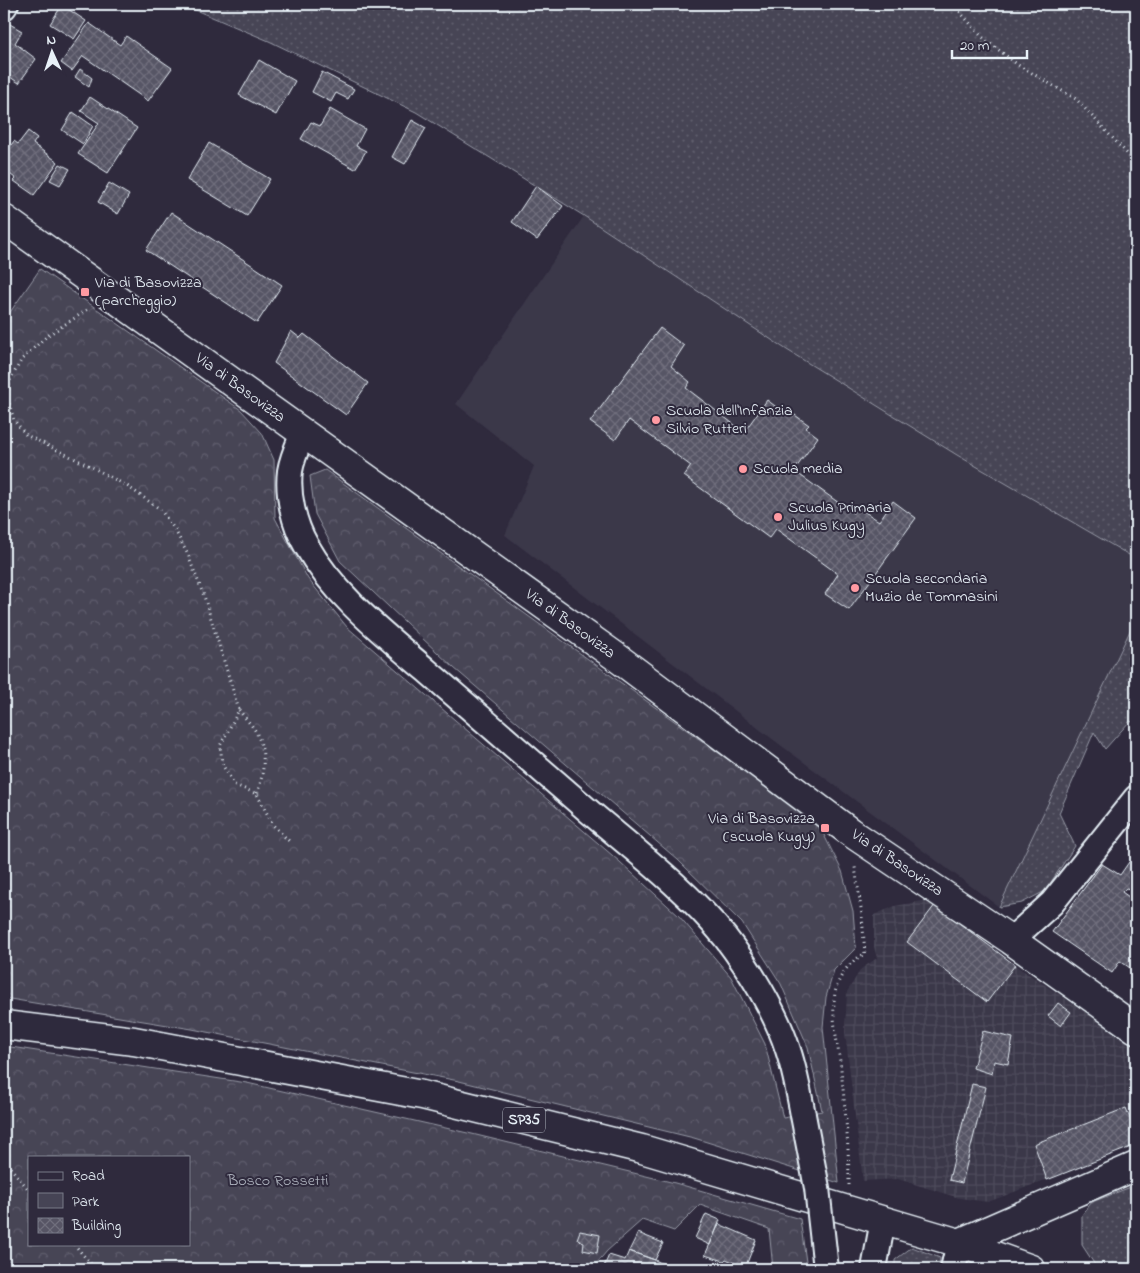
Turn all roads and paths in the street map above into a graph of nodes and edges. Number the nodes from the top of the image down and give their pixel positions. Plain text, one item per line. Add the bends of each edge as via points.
1 (953, 4) edge
2 (1136, 163) edge
3 (4, 219) edge
4 (110, 295) junction
5 (303, 433) junction
6 (239, 710) junction
7 (256, 794) junction
8 (1136, 798) edge
9 (850, 832) junction
10 (290, 842) dead end
11 (1011, 940) junction
12 (4, 1025) edge
13 (1136, 1029) edge
14 (4, 1160) edge
15 (1136, 1166) edge
16 (28, 1189) edge
17 (850, 1211) junction
18 (883, 1220) junction
19 (959, 1243) junction
20 (76, 1246) edge
21 (95, 1269) edge
22 (826, 1269) edge
23 (874, 1269) edge
24 (953, 1269) edge
25 (1031, 1269) edge

1 - 2 path via 981,36 1018,65 1076,99
3 - 4 main road, Via di Basovizza
4 - 5 main road, Via di Basovizza
4 - 6 path via 47,336 22,359 9,382 8,400 14,420 26,435 127,486 160,509 187,553 204,596
5 - 9 main road, Via di Basovizza via 615,656
5 - 22 street, bridge via 290,472 290,494 294,517 305,543 323,571 393,642 690,900 724,937 763,995 795,1073 816,1188
6 - 7 path via 256,732 262,751 264,773
6 - 7 path via 220,746 223,766 234,785
7 - 10 path via 273,826
8 - 11 street via 1052,903
9 - 11 main road, Via di Basovizza
9 - 17 path via 865,954 846,968 836,992 834,1018 849,1155
11 - 13 main road, Via di Basovizza
12 - 17 main road, SP35 via 134,1041 422,1095 642,1149
14 - 16 path
15 - 19 main road
17 - 18 main road, SP35
18 - 19 main road, SP35
18 - 23 street
19 - 24 street
19 - 25 main road, SP35
20 - 21 path

